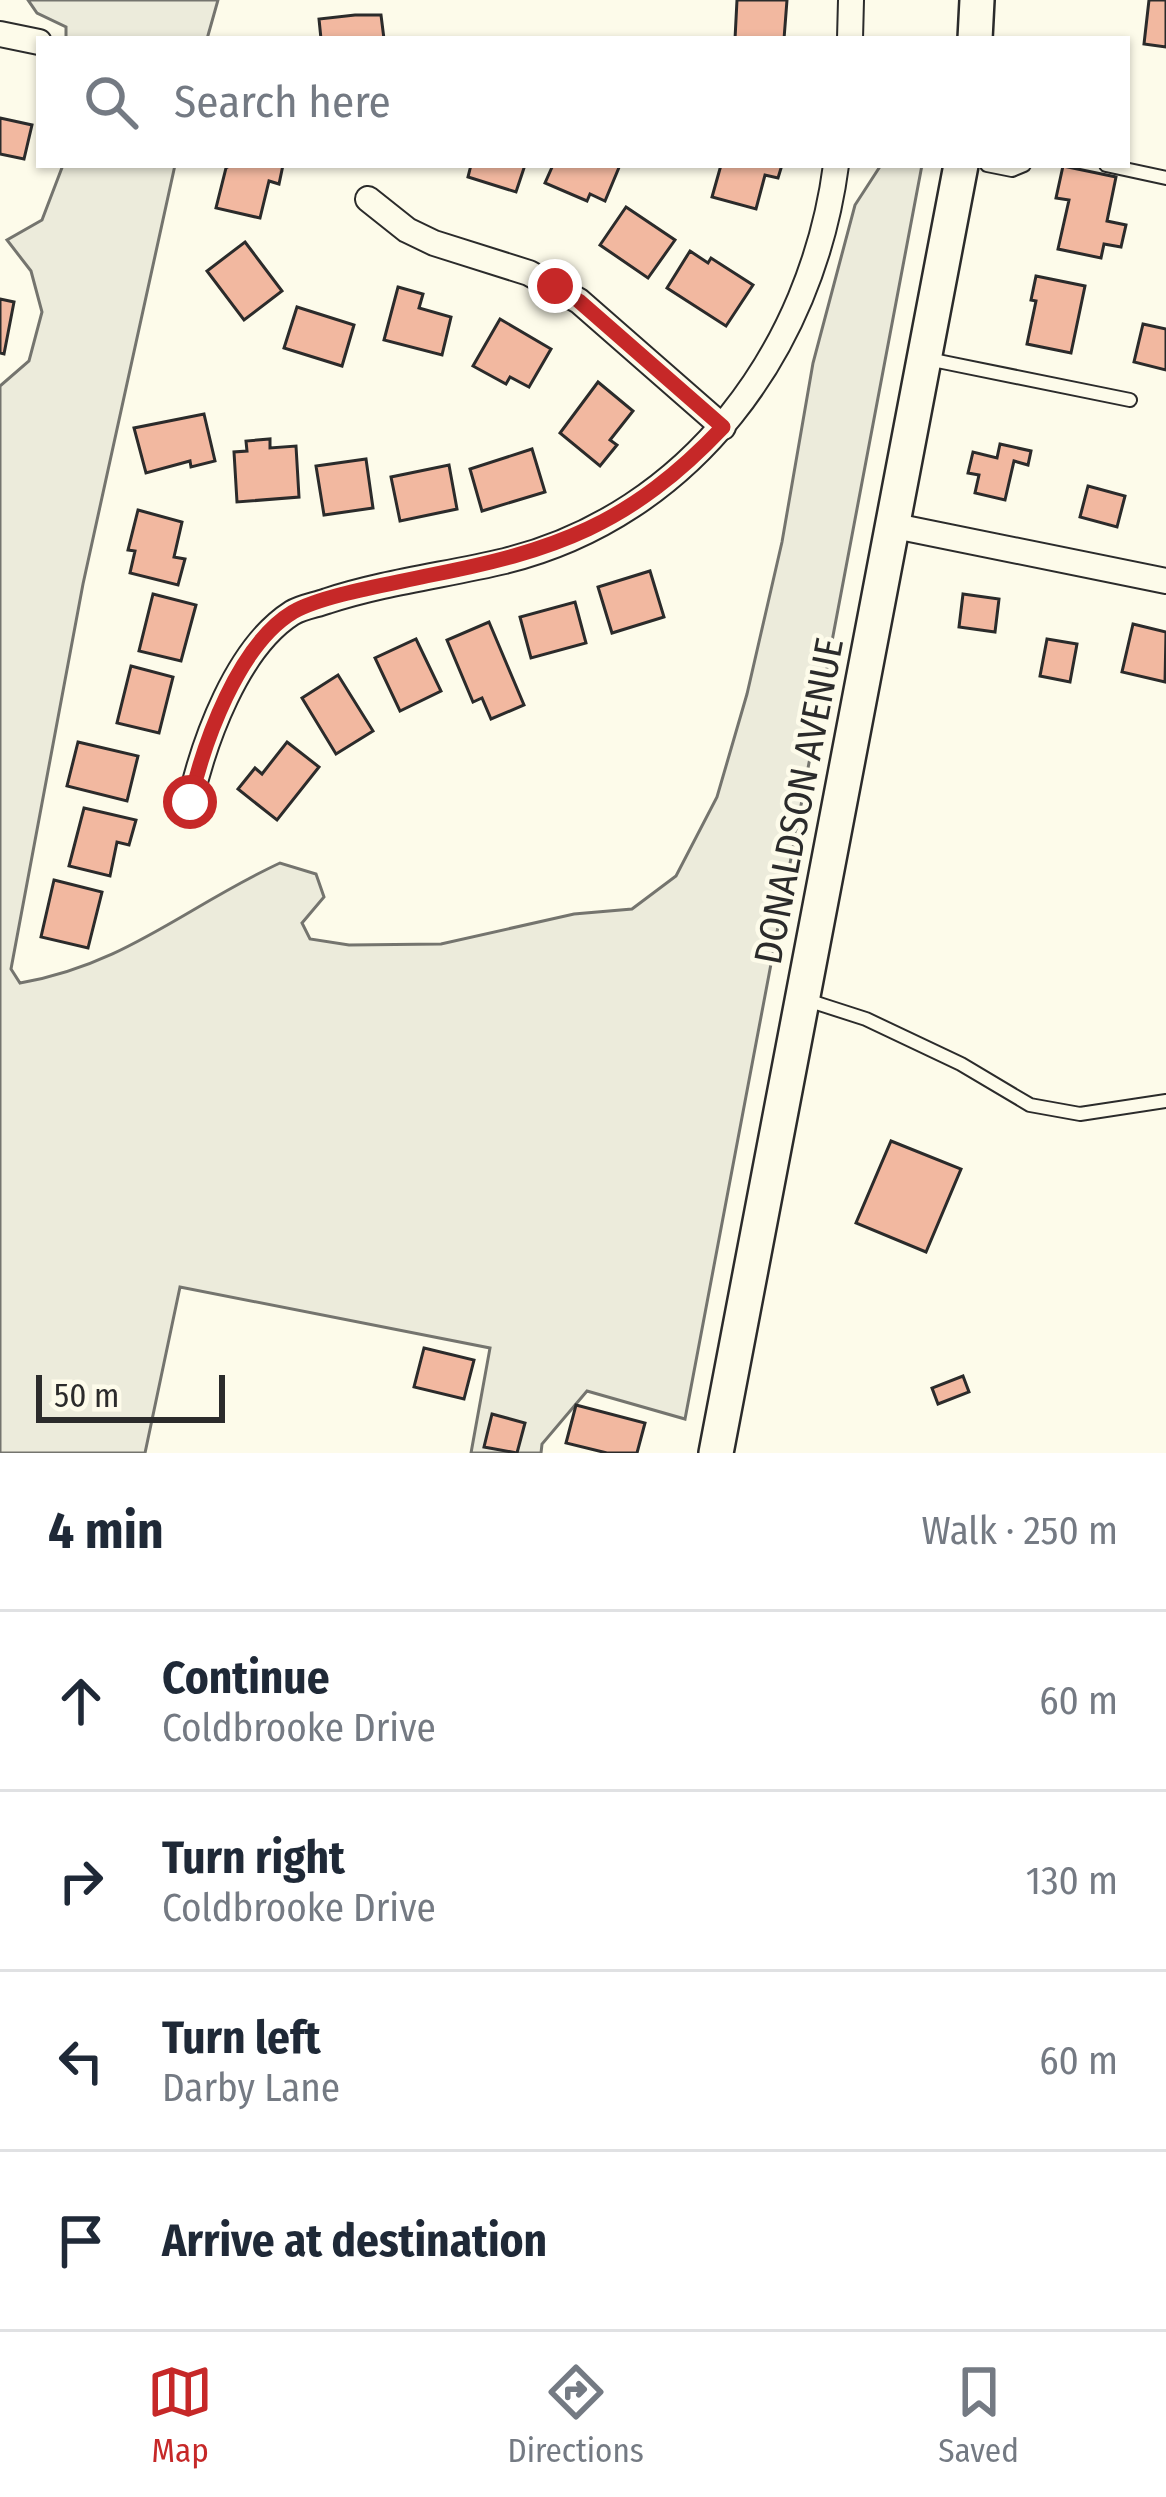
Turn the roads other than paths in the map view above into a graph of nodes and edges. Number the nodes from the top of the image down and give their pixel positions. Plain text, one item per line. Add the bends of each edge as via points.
1 (851, 0) edge
2 (976, 0) edge
3 (0, 34) edge
4 (850, 36) edge
5 (975, 36) edge
6 (36, 41) edge
7 (835, 168) edge
8 (960, 168) edge
9 (1120, 168) edge
10 (1166, 178) edge
11 (368, 200) dead end
12 (927, 358) junction
13 (1130, 400) dead end
14 (723, 427) junction
15 (895, 526) junction
16 (1166, 581) edge
17 (190, 802) dead end
18 (804, 999) junction
19 (1166, 1101) edge
20 (716, 1453) edge

1 - 4 street
2 - 5 main road
3 - 6 street
7 - 14 street via 813,270 789,328
8 - 12 main road, DONALDSON AVENUE
9 - 10 lane
11 - 14 street via 406,230 567,293
12 - 13 lane
12 - 15 main road, DONALDSON AVENUE
14 - 17 street via 641,501 556,545 293,612 252,651 202,751
15 - 16 street
15 - 18 main road, DONALDSON AVENUE
18 - 19 lane via 866,1019 1030,1105 1080,1114
18 - 20 main road, DONALDSON AVENUE

